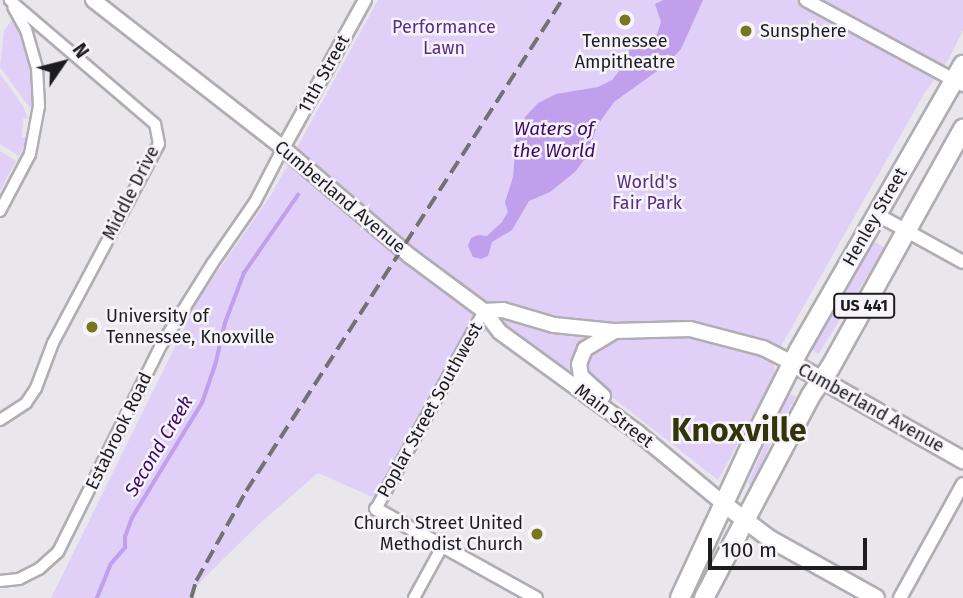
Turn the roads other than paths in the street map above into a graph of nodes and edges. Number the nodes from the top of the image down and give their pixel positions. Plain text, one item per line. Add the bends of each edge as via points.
1 (10, 0) edge
2 (93, 0) edge
3 (366, 0) edge
4 (806, 0) edge
5 (960, 77) edge
6 (963, 129) edge
7 (283, 148) junction
8 (0, 211) edge
9 (876, 214) junction
10 (906, 230) junction
11 (963, 262) edge
12 (484, 311) junction
13 (614, 331) junction
14 (792, 363) junction
15 (822, 381) junction
16 (0, 420) edge
17 (637, 432) junction
18 (963, 460) edge
19 (963, 484) edge
20 (724, 505) junction
21 (376, 509) joint
22 (745, 521) junction
23 (443, 545) junction
24 (0, 581) edge
25 (531, 597) edge
26 (414, 598) edge
27 (680, 598) edge
28 (704, 598) edge
29 (876, 598) edge
30 (900, 598) edge

1 - 8 street via 26,30 37,68 39,106 30,154
1 - 16 street, Middle Drive via 155,124 159,144 53,343 36,388 26,403
2 - 7 main road, Cumberland Avenue
3 - 7 street, 11th Street
4 - 5 street via 906,54
5 - 9 highway, Henley Street / US 441
6 - 10 highway, Henley Street / US 441
7 - 12 main road, Cumberland Avenue via 410,256
7 - 24 street, Estabrook Road via 255,202 160,347 58,552 19,579
9 - 10 street
9 - 14 highway, Henley Street / US 441
10 - 11 street
10 - 15 highway, Henley Street / US 441
12 - 13 main road, Cumberland Avenue via 503,310 554,325
12 - 17 main road, Main Street via 500,332
12 - 21 street, Poplar Street Southwest
13 - 14 main road, Cumberland Avenue via 690,329 763,348
13 - 17 main road via 585,349 580,376 624,414
14 - 15 main road, Cumberland Avenue
14 - 20 highway, Henley Street / US 441
15 - 18 main road, Cumberland Avenue
15 - 22 highway, Henley Street / US 441
17 - 20 main road, Main Street
19 - 30 street
20 - 22 main road, Main Street
20 - 27 highway, Henley Street
21 - 23 street
22 - 28 highway, Henley Street / US 441
22 - 29 main road, Main Street
23 - 25 street
23 - 26 street

